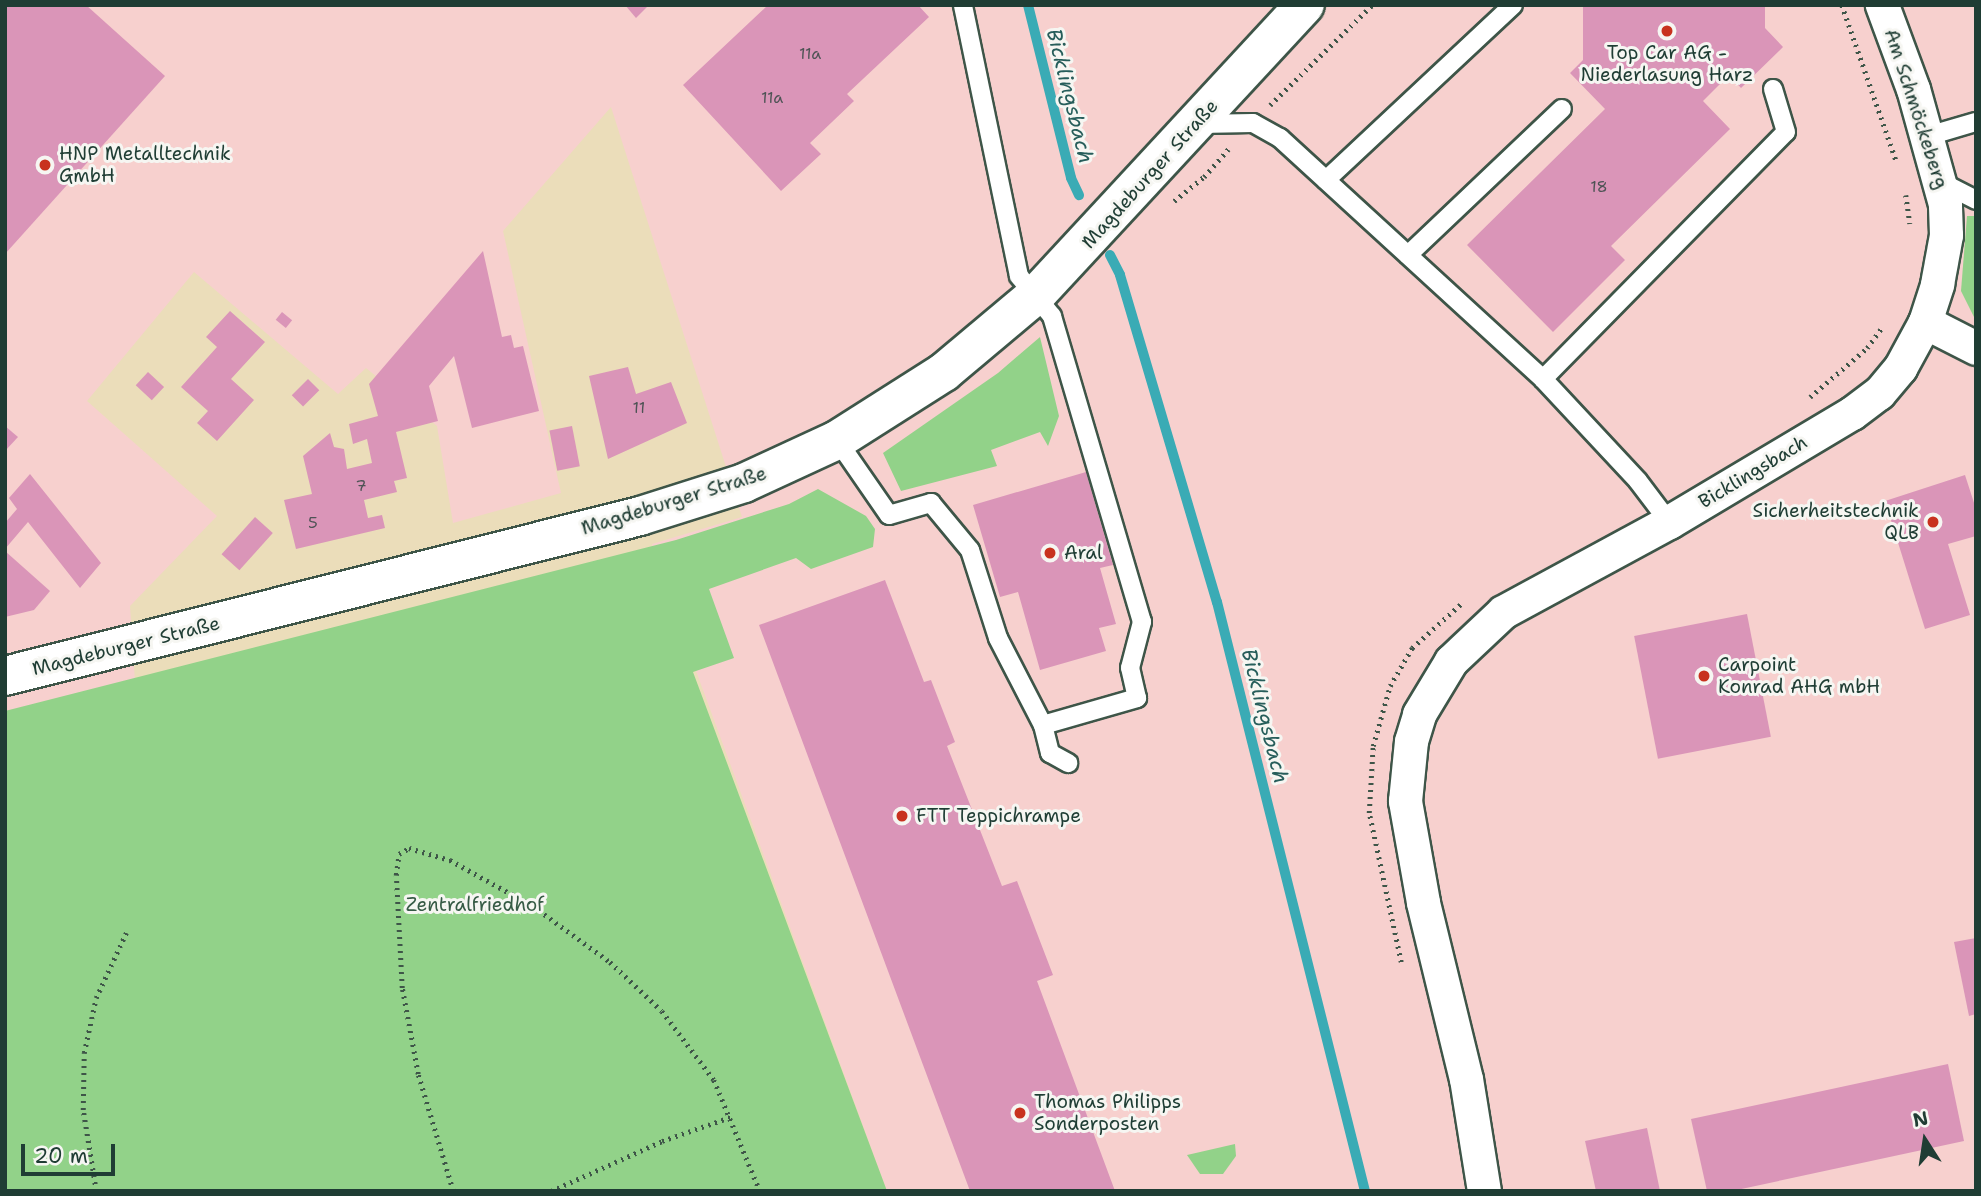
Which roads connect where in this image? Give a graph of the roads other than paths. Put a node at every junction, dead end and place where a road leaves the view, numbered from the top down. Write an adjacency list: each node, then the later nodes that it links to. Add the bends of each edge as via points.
1 (963, 5): 14 (lane, via 1018,276)
2 (1305, 5): 8 (main road, Magdeburger Straße)
3 (1513, 5): 10 (lane)
4 (1882, 5): 9 (street, Am Schmöckeberg)
5 (1773, 89): 17 (lane, via 1786,132)
6 (1562, 109): 13 (lane)
7 (1976, 121): 9 (lane)
8 (1194, 124): 10 (lane, via 1254,122 1280,138); 14 (main road, Magdeburger Straße)
9 (1928, 136): 11 (street, Am Schmöckeberg)
10 (1326, 180): 13 (lane)
11 (1941, 182): 12 (lane); 15 (street, Am Schmöckeberg, via 1946,214 1943,259)
12 (1976, 200)
13 (1408, 256): 17 (lane)
14 (1037, 294): 18 (main road, Magdeburger Straße, via 944,372); 21 (lane, via 1052,316 1142,622 1130,668 1137,698)
15 (1925, 322): 16 (street); 19 (street, Bicklingsbach, via 1900,368 1879,393)
16 (1976, 348)
17 (1543, 379): 19 (lane)
18 (837, 440): 20 (main road, Magdeburger Straße, via 744,483 640,516); 21 (lane, via 890,515 930,503 970,550 998,638)
19 (1670, 522): 23 (street, Bicklingsbach, via 1538,592 1472,638 1433,687 1411,741 1405,801 1412,850 1466,1079)
20 (5, 676)
21 (1043, 725): 22 (lane, via 1051,753)
22 (1068, 763)
23 (1485, 1191)

